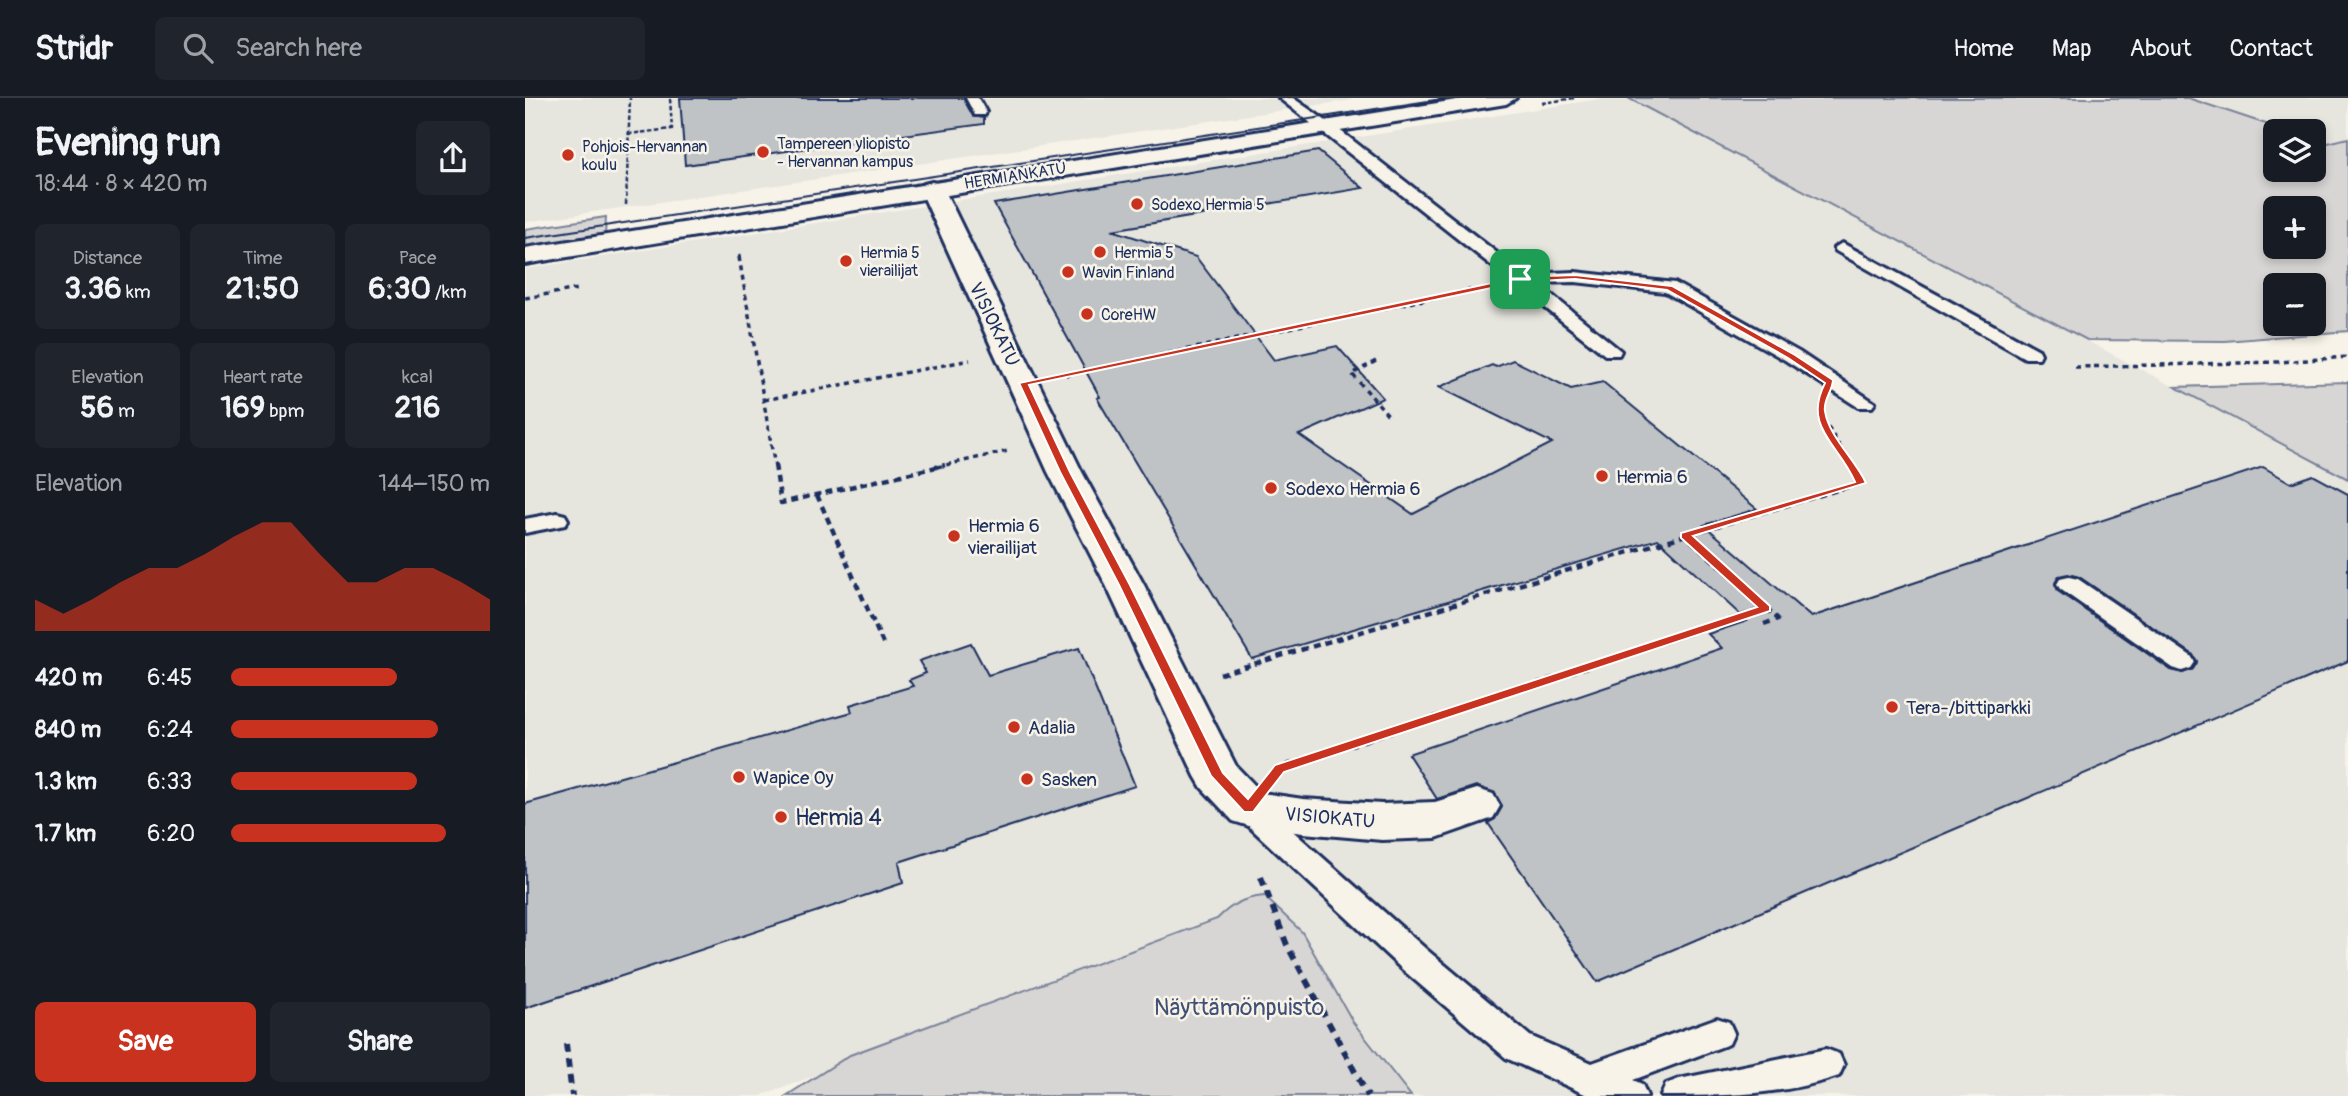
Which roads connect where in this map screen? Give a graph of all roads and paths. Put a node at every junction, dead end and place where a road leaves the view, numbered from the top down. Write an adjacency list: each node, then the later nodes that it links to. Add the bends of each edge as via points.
1 (630, 98): 8 (path)
2 (670, 98): 8 (path, via 672,129)
3 (972, 98): 6 (lane)
4 (1285, 98): 7 (lane)
5 (1506, 98): 7 (street, HERMIANKATU)
6 (980, 112)
7 (1325, 126): 9 (street, HERMIANKATU); 14 (lane)
8 (628, 134): 10 (path)
9 (932, 189): 10 (street, HERMIANKATU); 24 (street, VISIOKATU)
10 (625, 240): 13 (street, HERMIANKATU)
11 (737, 247): 25 (path)
12 (1842, 248): 18 (lane)
13 (525, 256)
14 (1520, 279): 17 (lane); 23 (lane, via 1575,277 1669,287); 24 (path)
15 (578, 289): 16 (path)
16 (525, 298)
17 (1612, 351)
18 (2032, 354)
19 (2348, 357): 22 (path)
20 (979, 358): 25 (path)
21 (1376, 361): 27 (path, via 1352,374)
22 (2074, 368)
23 (1830, 382): 26 (lane); 32 (path, via 1820,410 1861,483)
24 (1024, 383): 41 (street, VISIOKATU, via 1218,776)
25 (764, 400): 29 (path, via 781,503)
26 (1865, 403)
27 (1389, 416)
28 (1016, 449): 29 (path)
29 (817, 495): 36 (path)
30 (557, 520): 31 (lane)
31 (525, 526)
32 (1685, 535): 34 (path); 38 (path)
33 (2069, 584): 37 (lane)
34 (1766, 608): 35 (path, via 1778,620); 39 (path, via 1280,769)
35 (1764, 624)
36 (885, 648)
37 (2182, 662)
38 (1208, 677)
39 (1291, 772)
40 (1477, 806): 41 (street, VISIOKATU, via 1436,820 1382,822)
41 (1249, 809): 45 (lane, via 1518,1047); 47 (path, via 1252,847 1287,945)
42 (1717, 1032): 45 (lane)
43 (566, 1044): 46 (path)
44 (1826, 1065): 49 (lane)
45 (1590, 1080): 48 (lane)
46 (572, 1096)
47 (1368, 1096)
48 (1629, 1096)
49 (1679, 1096)

